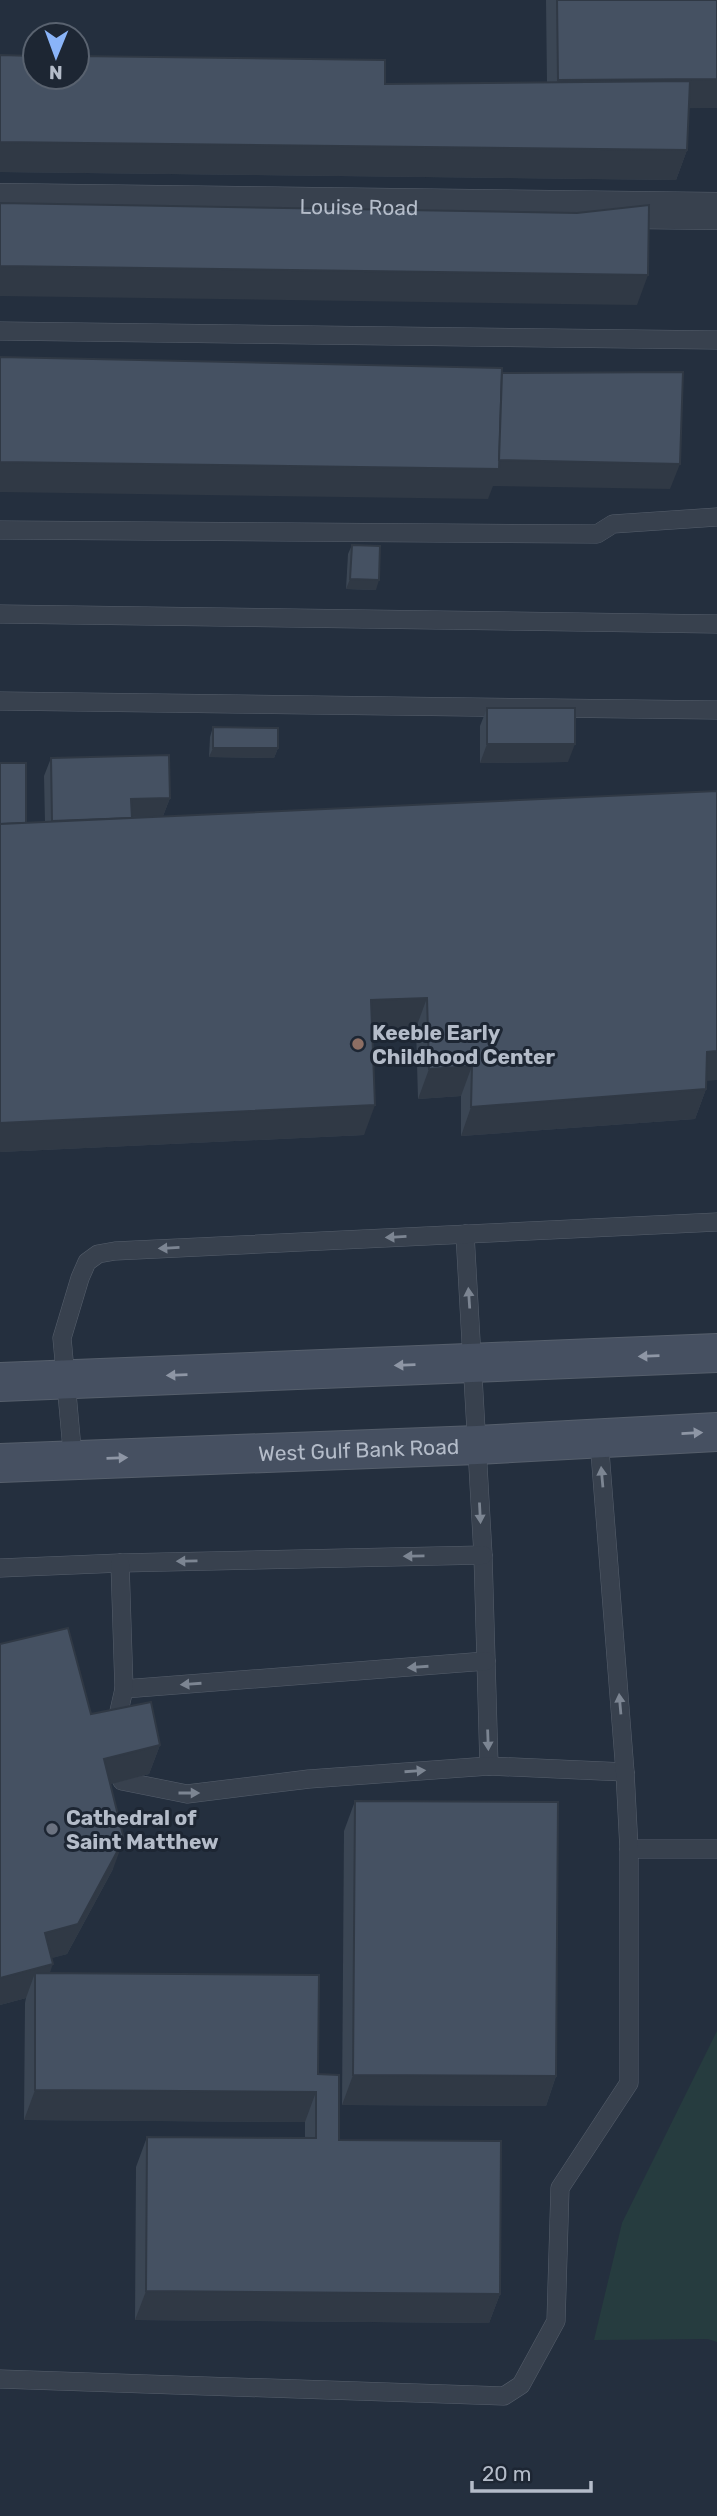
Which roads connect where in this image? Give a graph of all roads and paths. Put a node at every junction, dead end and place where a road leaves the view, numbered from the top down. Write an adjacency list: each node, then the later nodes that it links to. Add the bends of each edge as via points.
1 (0, 202): 2 (street, Louise Road)
2 (717, 211)
3 (0, 331): 4 (lane)
4 (717, 340)
5 (717, 517): 6 (lane, via 613,524 597,534)
6 (0, 530)
7 (0, 614): 8 (lane)
8 (717, 624)
9 (0, 701): 10 (lane)
10 (717, 710)
11 (717, 1222): 12 (lane)
12 (465, 1234): 14 (lane, one-way to 12); 15 (lane, one-way to 15, via 98,1254 87,1262 80,1278 62,1338)
13 (717, 1353): 14 (main road, one-way to 14)
14 (473, 1363): 15 (main road, one-way to 15); 19 (lane)
15 (65, 1379): 16 (main road); 20 (lane)
16 (0, 1382)
17 (717, 1432): 18 (main road, West Gulf Bank Road, one-way to 17)
18 (599, 1439): 19 (main road, West Gulf Bank Road); 29 (lane, one-way to 18)
19 (477, 1445): 20 (main road, West Gulf Bank Road, one-way to 19); 22 (lane, one-way to 22)
20 (73, 1460): 21 (main road, West Gulf Bank Road)
21 (0, 1463)
22 (483, 1555): 23 (lane, one-way to 23); 25 (lane)
23 (120, 1563): 24 (lane); 26 (lane)
24 (0, 1568)
25 (486, 1661): 26 (lane, one-way to 26); 28 (lane, one-way to 28)
26 (124, 1689): 27 (lane)
27 (113, 1737)
28 (489, 1766): 29 (lane); 30 (lane, one-way to 28, via 187,1794 309,1779)
29 (625, 1772): 31 (lane)
30 (122, 1781)
31 (629, 1849): 32 (lane); 33 (lane, via 629,2083 560,2188 556,2321 521,2385 504,2396)
32 (717, 1849)
33 (0, 2379)

